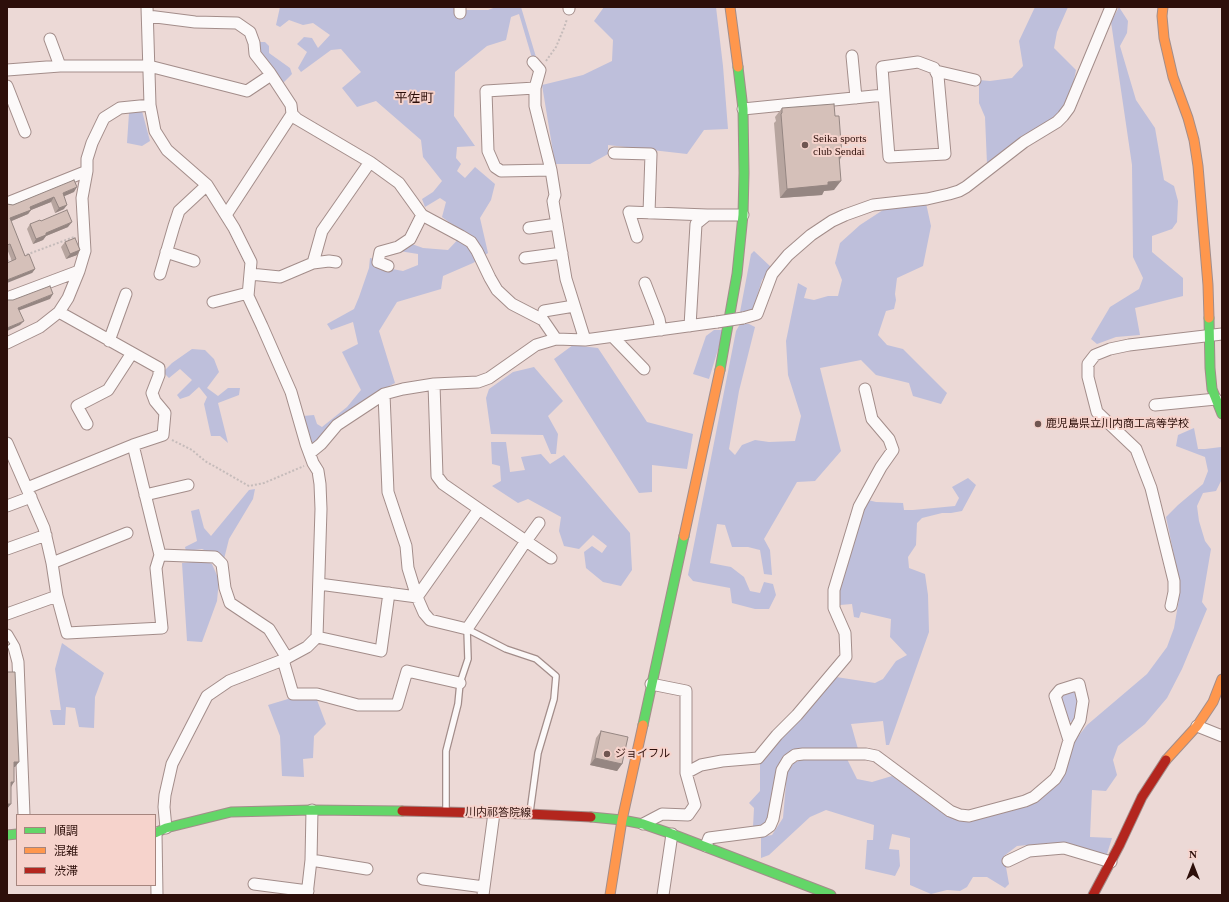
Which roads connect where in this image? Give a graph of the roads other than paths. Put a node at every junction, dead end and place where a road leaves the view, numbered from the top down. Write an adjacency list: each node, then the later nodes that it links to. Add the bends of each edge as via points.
1 (730, 7): 19 (street)
2 (1111, 7): 54 (street, bridge, via 1069,108 1057,122 1024,142 959,191 928,199 873,205 845,215 811,235 788,255 772,274 757,314)
3 (1163, 7): 57 (street, via 1164,38 1194,140 1198,166)
4 (147, 11): 8 (street); 12 (street, via 196,22 237,23 250,32 255,54)
5 (50, 39): 7 (street)
6 (852, 56): 17 (street)
7 (60, 66): 8 (street); 10 (street)
8 (149, 66): 12 (street, via 247,91); 18 (street)
9 (537, 66): 15 (street)
10 (7, 70)
11 (936, 71): 13 (street); 16 (street, via 918,62 882,67); 16 (street, via 945,154 889,157)
12 (271, 75): 20 (street, via 291,105)
13 (975, 80)
14 (7, 86): 21 (street)
15 (534, 88): 24 (street, via 535,106); 24 (street, via 486,91 488,151 495,167 501,171)
16 (884, 95): 17 (street)
17 (856, 98): 19 (street)
18 (150, 104): 25 (street, via 120,108 104,118 92,143 87,159); 26 (street, via 155,131 167,150)
19 (743, 109): 32 (street)
20 (292, 114): 23 (street); 29 (street)
21 (25, 132)
22 (614, 153): 28 (street, via 651,154)
23 (370, 162): 30 (street, via 399,183); 41 (street, via 322,231)
24 (551, 170): 33 (street)
25 (87, 171): 27 (street); 43 (street, via 82,198 85,252)
26 (207, 185): 29 (street); 36 (street, via 179,211)
27 (7, 202)
28 (649, 213): 31 (street); 35 (street, via 629,212)
29 (226, 215): 45 (street, via 251,262)
30 (422, 215): 42 (street, via 410,238 398,247 380,252 378,262); 59 (street, via 471,242 497,290 512,304 543,320)
31 (707, 215): 32 (street); 54 (street, via 696,224)
32 (743, 215): 100 (street, via 737,274 724,353)
33 (557, 224): 34 (street); 37 (street)
34 (529, 228)
35 (637, 237)
36 (166, 252): 39 (street); 44 (street)
37 (562, 253): 38 (street); 51 (street)
38 (525, 258)
39 (194, 261)
40 (336, 262): 41 (street)
41 (313, 263): 45 (street, via 280,277)
42 (388, 266)
43 (79, 271): 49 (street); 53 (street)
44 (160, 274)
45 (250, 274): 47 (street)
46 (645, 283): 55 (street)
47 (248, 292): 50 (street); 74 (street, via 291,392)
48 (126, 294): 61 (street)
49 (7, 298)
50 (213, 302)
51 (574, 306): 52 (street); 60 (street)
52 (544, 311)
53 (59, 312): 61 (street); 62 (street, via 40,326)
54 (690, 326): 55 (street)
55 (661, 330): 58 (street)
56 (1222, 334): 57 (street)
57 (1210, 336): 68 (street, via 1212,390); 92 (street, via 1110,349 1095,355 1088,364 1088,377 1097,412 1136,450 1151,488 1174,581)
58 (613, 337): 60 (street); 64 (street)
59 (556, 339): 60 (street); 65 (street, via 536,345 489,378 478,382)
60 (586, 340)
61 (109, 341): 63 (street)
62 (7, 343)
63 (132, 353): 71 (street, via 108,390 77,406); 73 (street, via 159,368 152,393 165,413 163,435)
64 (644, 369)
65 (434, 384): 67 (street); 79 (street, via 437,476 443,484)
66 (865, 389): 104 (street, via 872,420 889,440 893,450 859,507 834,590 834,608 845,633 846,657 758,758 701,765)
67 (384, 394): 74 (street, via 337,425); 91 (street, via 388,492 406,546 408,568)
68 (1216, 399): 69 (street); 70 (street)
69 (1155, 405)
70 (1222, 414)
71 (88, 424)
72 (7, 443): 76 (street)
73 (133, 445): 76 (street); 77 (street)
74 (312, 458): 88 (street, via 318,470 320,484)
75 (188, 485): 77 (street)
76 (29, 493): 78 (street); 82 (street)
77 (145, 495): 85 (street)
78 (7, 506)
79 (479, 509): 83 (street); 91 (street)
80 (539, 523): 83 (street)
81 (127, 533): 87 (street)
82 (46, 535): 84 (street); 87 (street)
83 (526, 541): 86 (street); 94 (street)
84 (7, 549)
85 (160, 554): 90 (street, via 156,568 162,628 67,633); 97 (street, via 215,557 222,564 230,603 268,629)
86 (551, 558)
87 (52, 563): 90 (street)
88 (320, 584): 89 (street); 96 (street)
89 (389, 593): 91 (street); 96 (street, via 381,651)
90 (57, 596): 93 (street)
91 (416, 597): 94 (street, via 430,620)
92 (1170, 606)
93 (7, 614)
94 (467, 629): 99 (lane, via 468,659); 109 (lane, via 536,659 556,676 554,699 538,753)
95 (7, 635): 108 (street, via 14,647 19,670)
96 (317, 637): 97 (street, via 307,647)
97 (285, 659): 99 (street, via 293,694 317,694 358,705 397,705 407,671); 112 (street, via 229,681 206,696 172,764 164,795)
98 (1222, 679): 101 (street, via 1213,702)
99 (460, 683): 106 (lane, via 458,704 446,751)
100 (651, 684): 104 (street, via 686,691); 110 (street)
101 (1197, 726): 102 (street); 118 (street, via 1168,757 1142,797)
102 (1222, 736)
103 (1069, 740): 115 (street, via 1060,771 1055,779 1034,797 969,816 950,811 876,756 795,755 788,760 782,770 770,826 763,831 709,838)
104 (686, 773): 111 (street, via 695,805 688,815 662,814)
105 (312, 810): 106 (street, 川内祁答院線); 112 (street, 川内祁答院線, via 231,812); 116 (street)
106 (446, 812): 107 (street, 川内祁答院線)
107 (494, 813): 109 (street, 川内祁答院線); 123 (street)
108 (24, 814)
109 (529, 814): 110 (street, 川内祁答院線)
110 (622, 820): 111 (street, 川内祁答院線); 127 (street)
111 (643, 824): 114 (street, 川内祁答院線)
112 (166, 828): 113 (street, 川内祁答院線)
113 (156, 833)
114 (672, 834): 115 (street, 川内祁答院線); 128 (street)
115 (706, 846): 124 (street, 川内祁答院線)
116 (311, 860): 120 (street); 125 (street)
117 (1008, 861): 118 (street, via 1029,851 1064,848)
118 (1111, 862): 130 (street)
119 (156, 864): 126 (street)
120 (367, 869)
121 (423, 879): 123 (street)
122 (254, 884): 125 (street)
123 (484, 891)
124 (808, 891): 129 (street, 川内祁答院線)
125 (308, 893)
126 (157, 895)
127 (610, 895)
128 (663, 895)
129 (831, 895)
130 (1093, 895)

